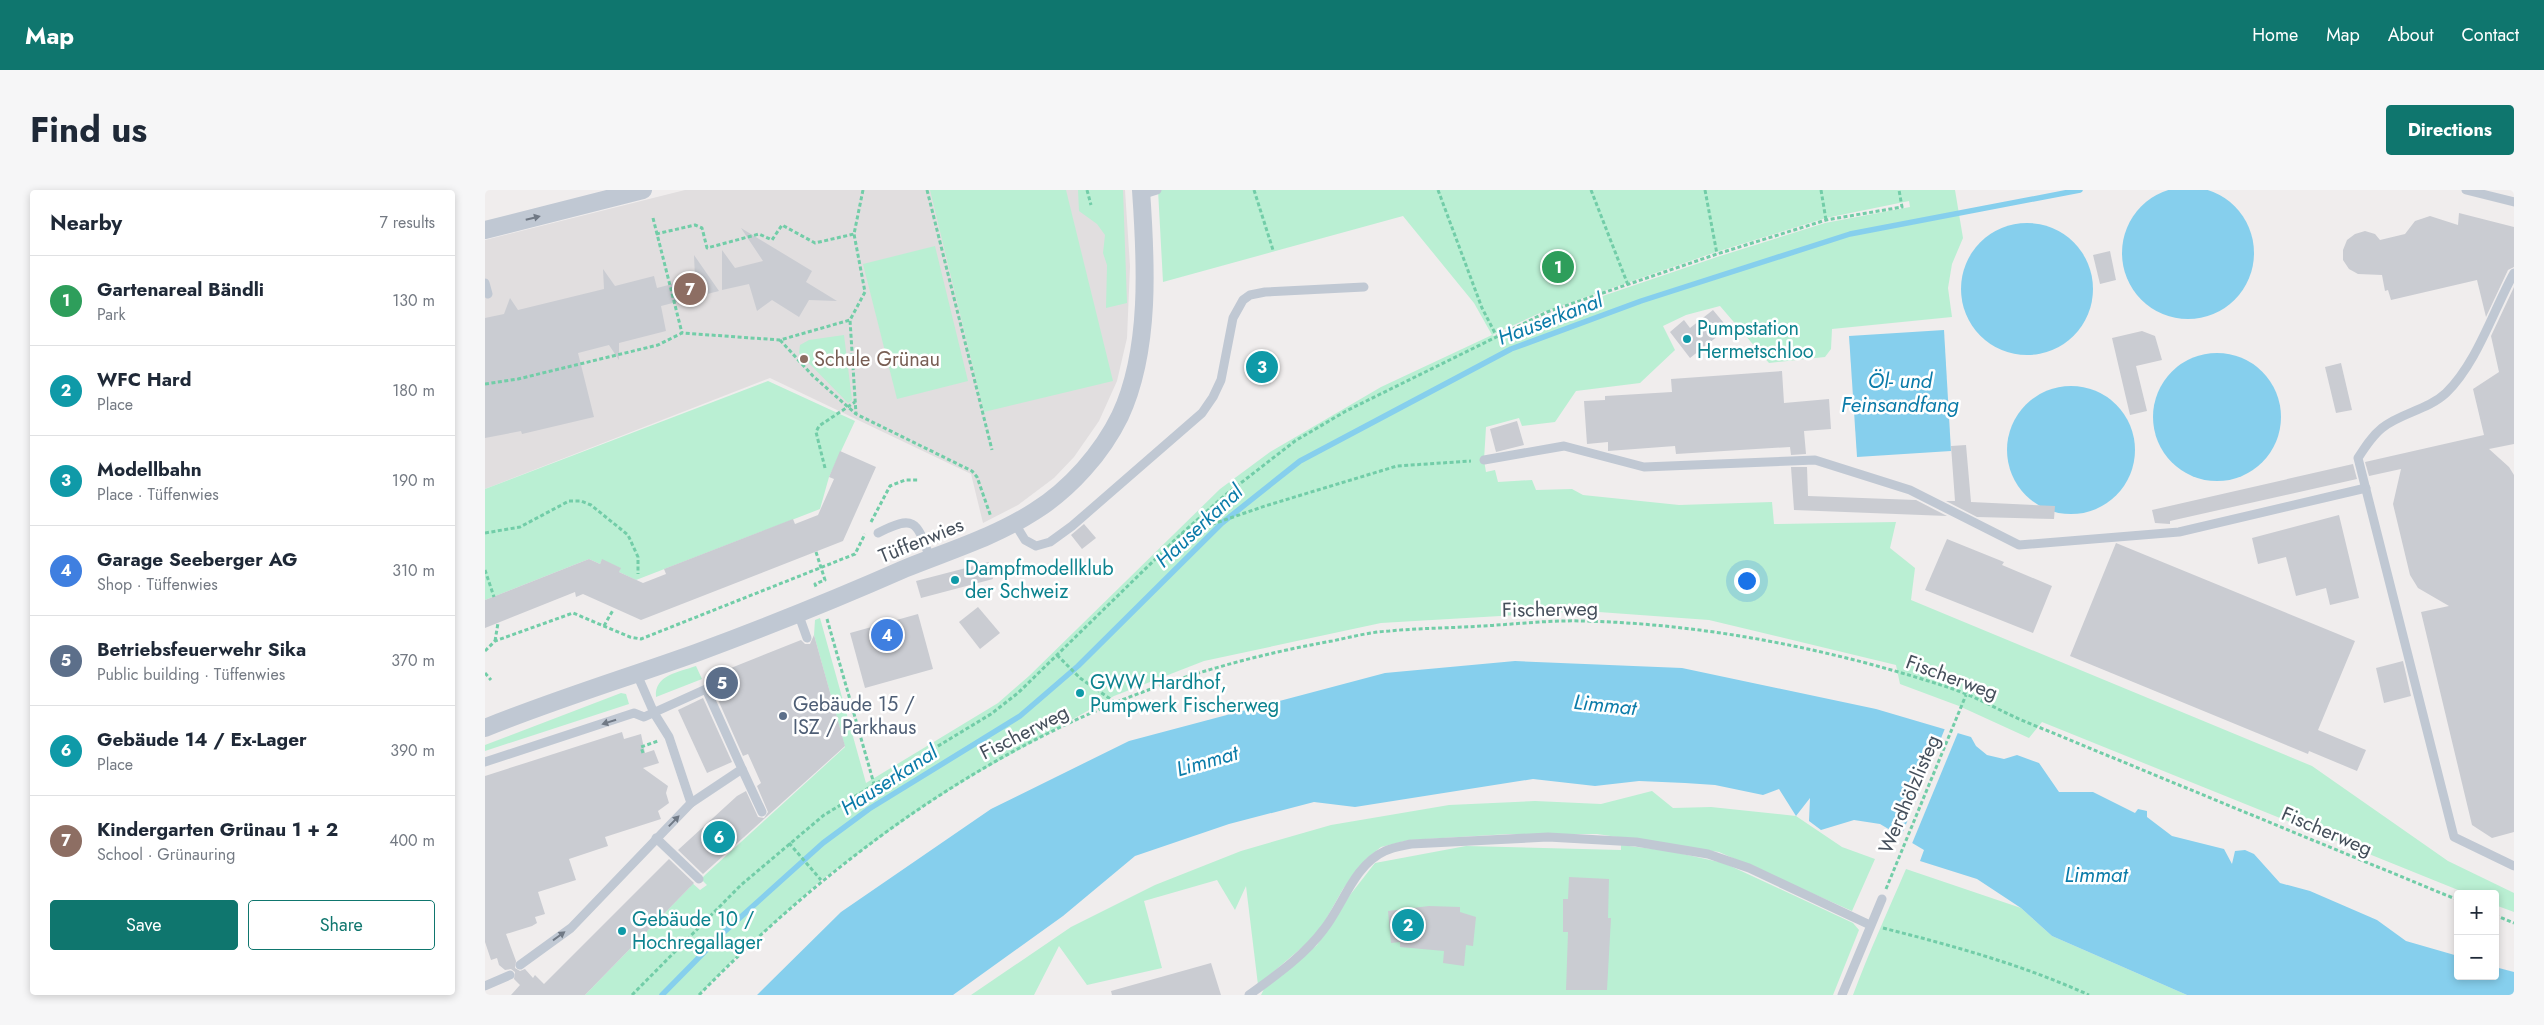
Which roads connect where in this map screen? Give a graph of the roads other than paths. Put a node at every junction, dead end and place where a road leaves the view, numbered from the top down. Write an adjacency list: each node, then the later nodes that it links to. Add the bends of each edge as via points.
1 (643, 190): 5 (street, one-way to 1)
2 (2466, 190): 4 (lane)
3 (1146, 192): 12 (street, Tüffenwies, via 1145,292 1133,378 1120,416 1099,450 1072,481 1036,510)
4 (2514, 202)
5 (485, 230)
6 (2514, 274): 11 (lane, via 2460,378 2445,394 2384,427 2367,444 2358,458)
7 (485, 283): 9 (lane)
8 (1364, 287): 12 (lane, via 1265,292 1247,297 1235,312 1217,390 1195,420 1050,542 1036,546 1025,540)
9 (488, 294)
10 (1484, 460): 11 (lane, via 1564,446 1644,467 1815,460 1910,490 2019,545 2179,532)
11 (2366, 488): 27 (lane, via 2453,837)
12 (1015, 522): 14 (street, Tüffenwies)
13 (878, 532): 14 (lane, via 898,522 907,522 919,531)
14 (931, 558): 15 (street, Tüffenwies)
15 (798, 613): 16 (lane); 17 (street, Tüffenwies, via 699,652)
16 (807, 638)
17 (636, 672): 20 (lane); 21 (street, Tüffenwies)
18 (716, 685): 19 (lane)
19 (706, 689): 20 (lane); 23 (lane)
20 (654, 713): 22 (lane, one-way to 22, via 644,717 634,713); 24 (lane, via 669,738)
21 (485, 728)
22 (485, 762)
23 (742, 768): 24 (lane); 25 (lane)
24 (691, 803): 26 (lane, one-way to 24)
25 (762, 812)
26 (656, 838): 28 (lane); 31 (lane, one-way to 26, via 571,928)
27 (2514, 866)
28 (699, 879)
29 (1882, 899): 30 (lane)
30 (1871, 925): 34 (lane, via 1749,868 1708,854 1636,842 1548,837 1411,844 1391,848 1376,856 1349,889 1324,929 1299,955); 35 (lane)
31 (520, 965)
32 (510, 975): 33 (lane)
33 (485, 986)
34 (1249, 995)
35 (1842, 995)

